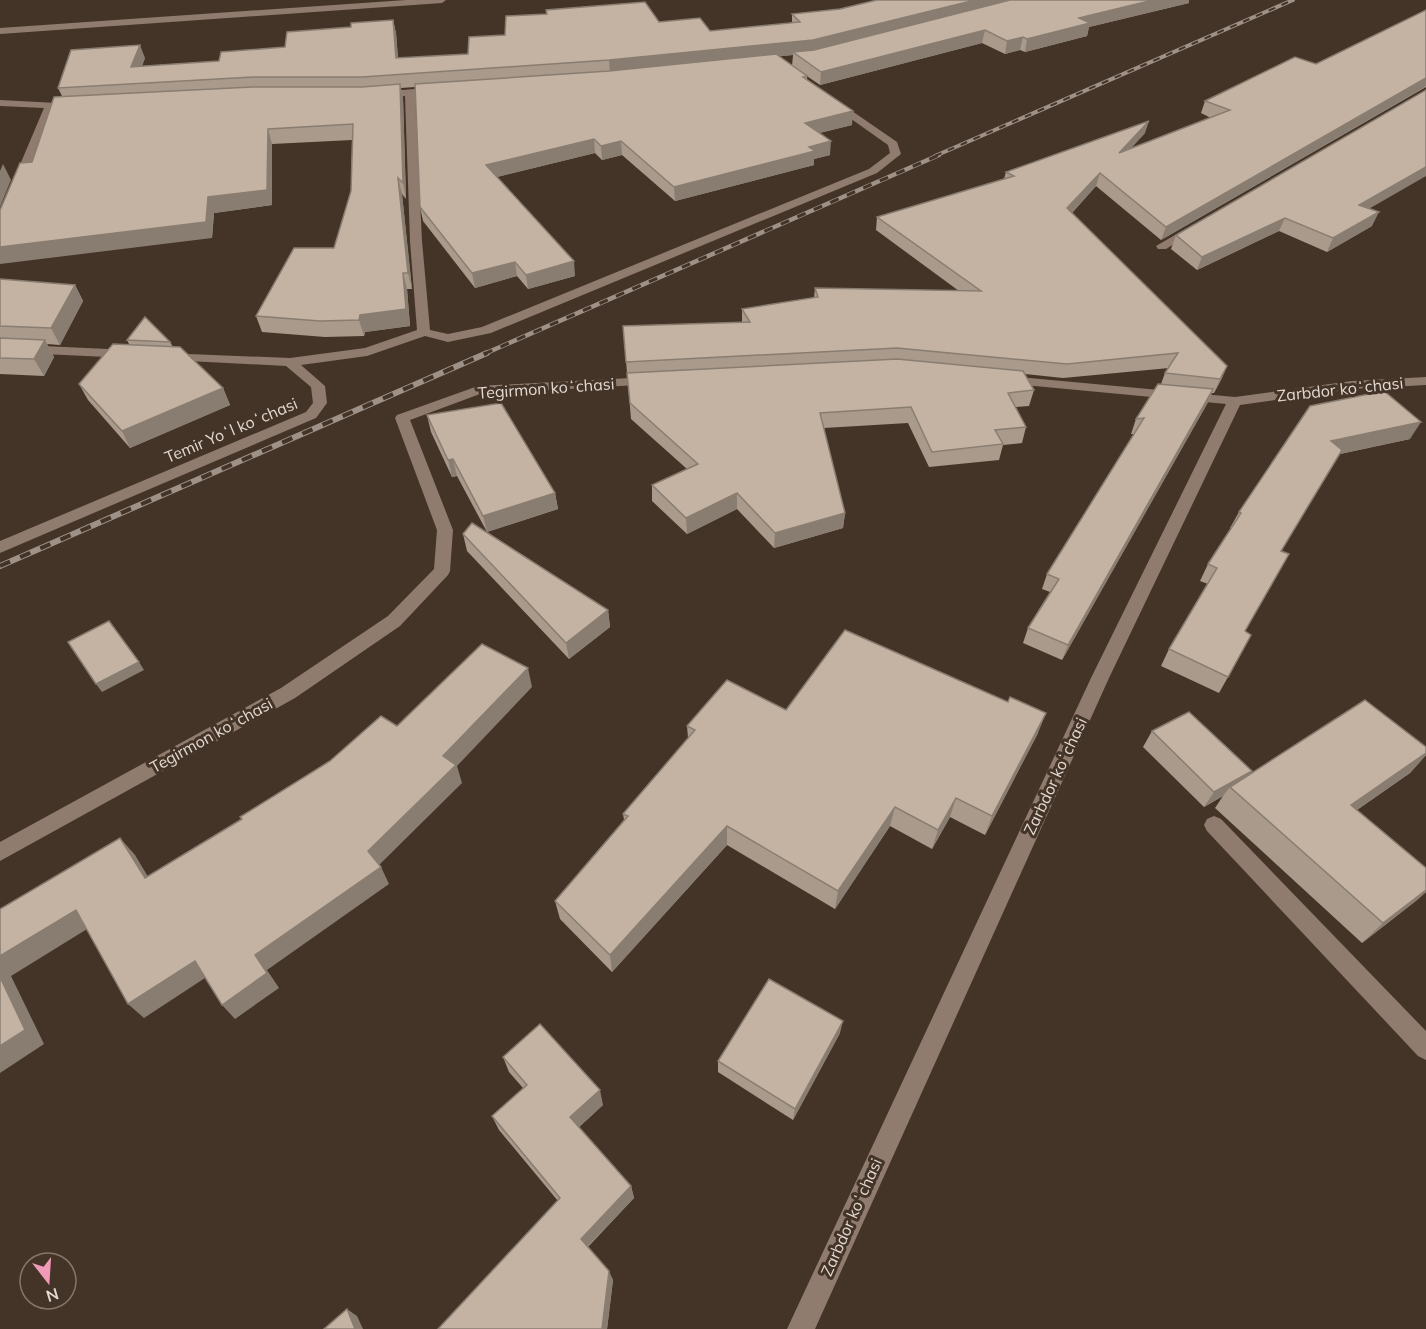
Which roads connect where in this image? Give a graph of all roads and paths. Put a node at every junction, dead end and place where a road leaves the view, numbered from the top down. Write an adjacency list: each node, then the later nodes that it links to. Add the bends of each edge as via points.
1 (442, 0): 2 (street)
2 (0, 31)
3 (446, 90): 4 (street)
4 (410, 92): 5 (street); 13 (street)
5 (365, 96)
6 (826, 96): 13 (street, via 892,144 896,154 873,171 486,330 448,338)
7 (0, 103): 8 (street)
8 (50, 106): 9 (street); 11 (street)
9 (84, 106)
10 (1203, 222): 12 (street)
11 (0, 226)
12 (1162, 246)
13 (424, 332): 15 (street, via 367,352)
14 (0, 348): 15 (street)
15 (290, 362): 20 (street, Temir Yoʻl koʻchasi, via 318,386 320,403 311,415)
16 (987, 378): 19 (street)
17 (669, 380): 22 (street, Tegirmon koʻchasi, via 478,390 402,418 445,530 442,571 394,621 288,693)
18 (1426, 381): 19 (street, Zarbdor koʻchasi, via 1352,385)
19 (1235, 401): 24 (street, Zarbdor koʻchasi, via 1100,678)
20 (0, 547)
21 (1214, 825): 23 (street)
22 (0, 852)
23 (1426, 1048)
24 (801, 1329)

